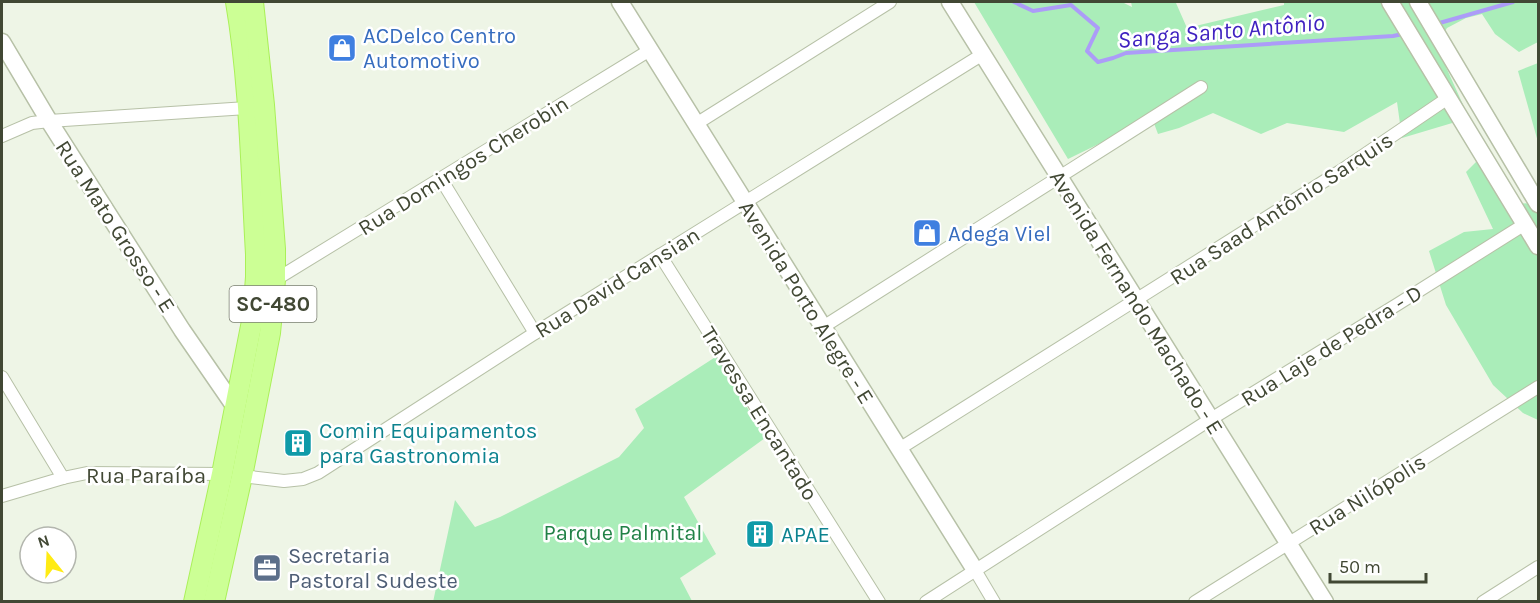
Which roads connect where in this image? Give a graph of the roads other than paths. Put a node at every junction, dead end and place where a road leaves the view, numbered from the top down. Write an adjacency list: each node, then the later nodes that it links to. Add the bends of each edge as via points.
1 (236, 2): 13 (main road, SC-480)
2 (253, 2): 13 (main road, SC-480)
3 (620, 2): 9 (street, Avenida Porto Alegre - E)
4 (890, 2): 15 (street)
5 (950, 2): 10 (street, Avenida Fernando Machado - E)
6 (1390, 2): 12 (street)
7 (1418, 2): 20 (street)
8 (2, 42): 14 (street, Rua Mato Grosso - E)
9 (650, 50): 15 (street, Avenida Porto Alegre - E); 18 (street, Rua Domingos Cherobin)
10 (983, 54): 17 (street, Avenida Fernando Machado - E); 19 (street, Rua David Cansian)
11 (1201, 87): 17 (street)
12 (1448, 98): 21 (street); 25 (street, Rua Saad Antônio Sarquis, via 1342,171)
13 (256, 106): 14 (street); 24 (main road, SC-480, via 275,249); 30 (main road, SC-480, via 256,277 253,316)
14 (49, 121): 16 (street, via 32,123); 30 (street, Rua Mato Grosso - E)
15 (696, 124): 19 (street, Avenida Porto Alegre - E)
16 (2, 136)
17 (1060, 176): 25 (street, Avenida Fernando Machado - E); 26 (street)
18 (441, 178): 24 (street, Rua Domingos Cherobin); 27 (street)
19 (745, 202): 23 (street, Rua David Cansian); 26 (street, Avenida Porto Alegre - E)
20 (1539, 204)
21 (1525, 224): 22 (street); 32 (street, Rua Laje de Pedra - D)
22 (1539, 246)
23 (660, 255): 27 (street, Rua David Cansian); 43 (street, Travessa Encantado)
24 (275, 280): 31 (main road, SC-480, via 270,333)
25 (1137, 301): 32 (street, Avenida Fernando Machado - E); 33 (street, Rua Saad Antônio Sarquis)
26 (823, 327): 33 (street, Avenida Porto Alegre - E)
27 (535, 333): 35 (street, Rua David Cansian, via 318,473 284,481)
28 (2, 377): 36 (street)
29 (1539, 387): 38 (street, Rua Nilópolis)
30 (235, 407): 31 (main road); 34 (main road, SC-480)
31 (254, 413): 35 (main road, SC-480)
32 (1211, 419): 38 (street, Avenida Fernando Machado - E); 40 (street, Rua Laje de Pedra - D)
33 (899, 450): 40 (street, Avenida Porto Alegre - E)
34 (222, 474): 36 (street, Rua Paraíba, via 87,473); 41 (main road, SC-480)
35 (242, 476): 42 (main road, SC-480)
36 (63, 477): 37 (street, Rua Paraíba)
37 (2, 496)
38 (1288, 543): 46 (street, Rua Nilópolis); 47 (street, Avenida Fernando Machado - E)
39 (1539, 567): 48 (street)
40 (975, 570): 44 (street, Rua Laje de Pedra - D); 45 (street, Avenida Porto Alegre - E)
41 (194, 602)
42 (214, 602)
43 (879, 602)
44 (926, 602)
45 (994, 602)
46 (1195, 602)
47 (1324, 602)
48 (1483, 602)

